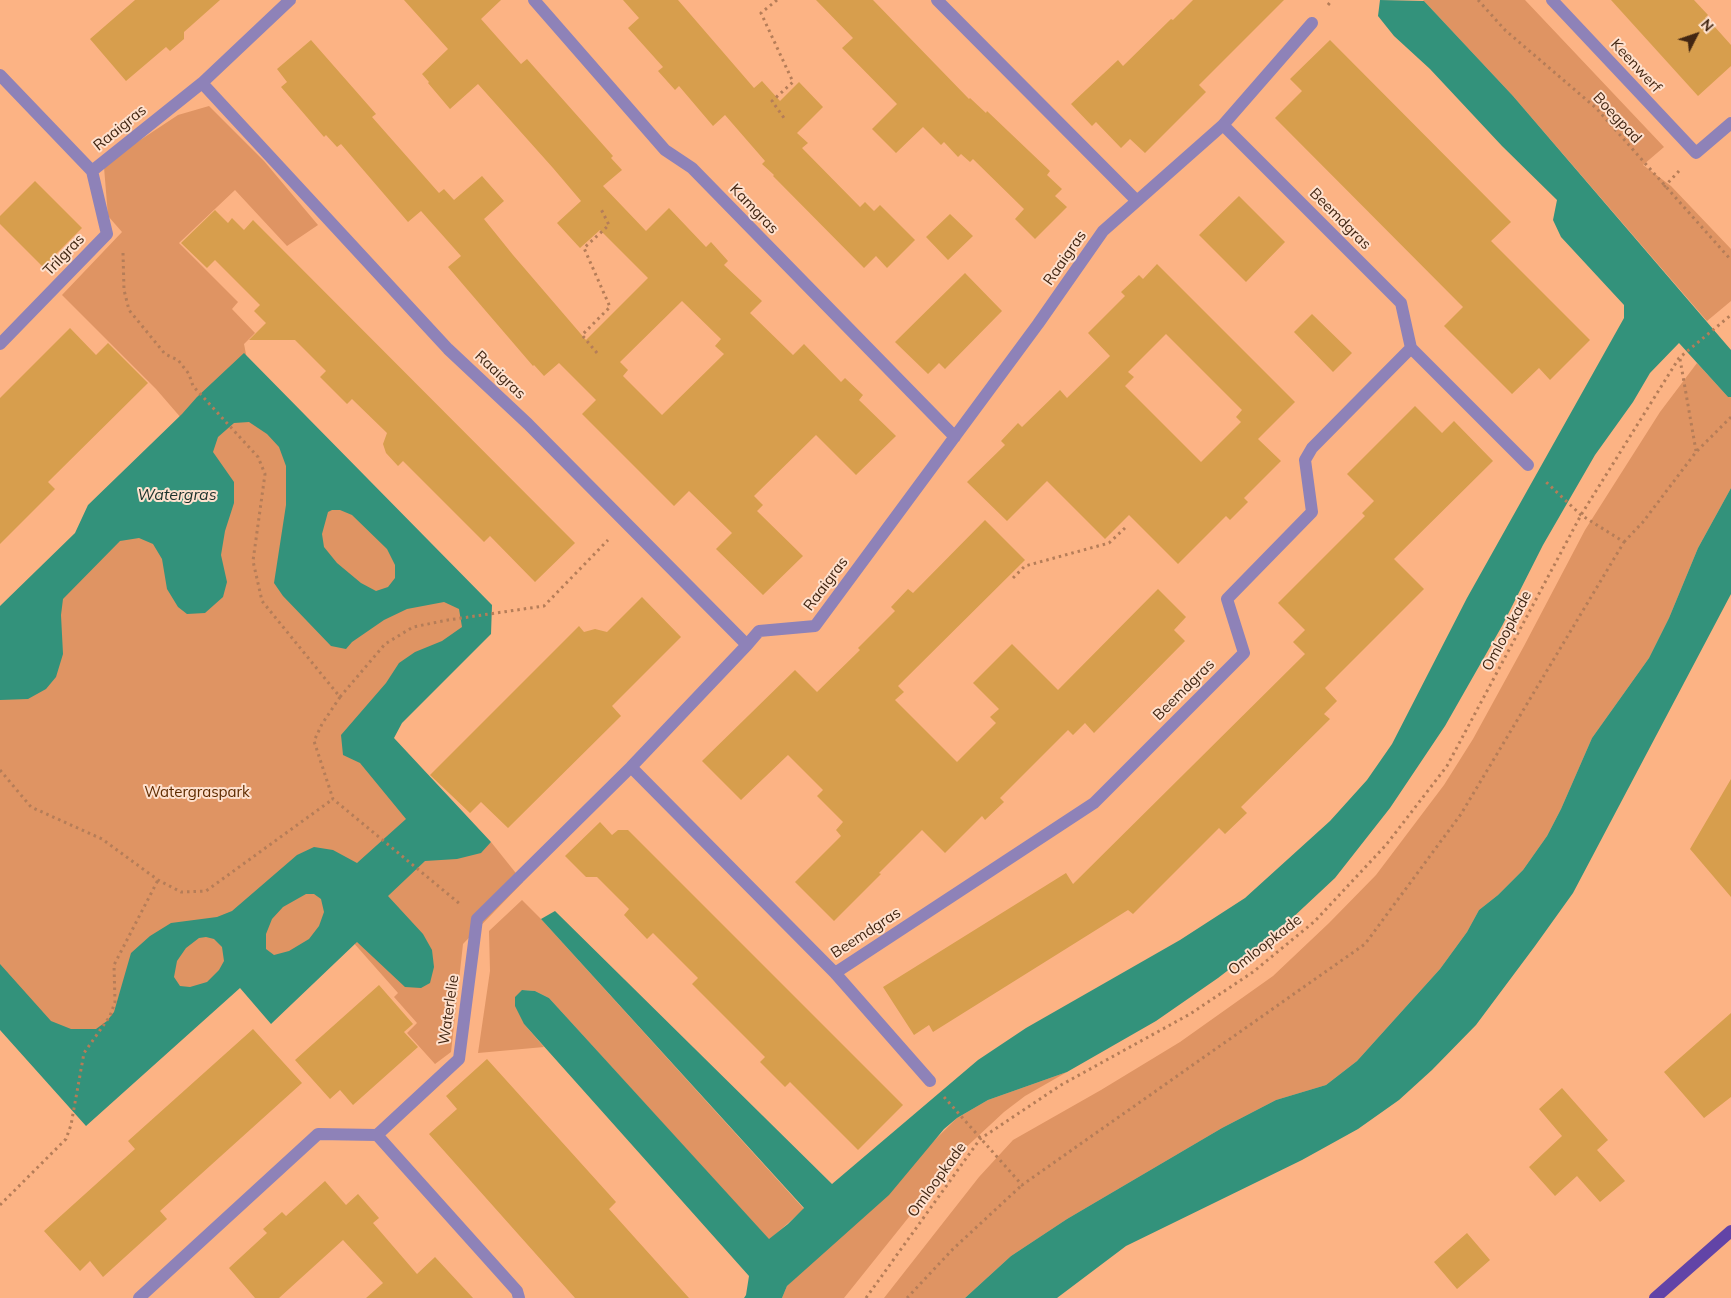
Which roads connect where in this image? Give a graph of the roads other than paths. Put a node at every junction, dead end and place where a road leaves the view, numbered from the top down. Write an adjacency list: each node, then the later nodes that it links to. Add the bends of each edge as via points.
1 (290, 0): 7 (street, Raaigras)
2 (534, 0): 14 (street, Kamgras, via 665,150 692,168)
3 (937, 0): 11 (street)
4 (1552, 0): 8 (street, Keenwerf, via 1696,153)
5 (1312, 23): 9 (street)
6 (0, 75): 10 (street, Raaigras)
7 (202, 83): 10 (street, Raaigras); 16 (street, Raaigras, via 448,348)
8 (1731, 123)
9 (1223, 125): 11 (street); 13 (street, Beemdgras, via 1401,304)
10 (92, 171): 12 (street, Trilgras, via 107,234)
11 (1137, 201): 14 (street, Raaigras, via 1103,231)
12 (0, 344)
13 (1411, 348): 15 (street); 18 (street, Beemdgras, via 1312,448 1305,460 1312,512 1227,598 1244,653 1094,803)
14 (956, 437): 16 (street, Raaigras, via 815,626 759,631)
15 (1528, 466)
16 (747, 645): 17 (street)
17 (631, 767): 18 (street, Beemdgras); 20 (street, Waterlelie, via 477,919 459,1059)
18 (835, 973): 19 (street, Beemdgras)
19 (930, 1081)
20 (377, 1135): 22 (street, via 318,1134); 23 (street, via 517,1291)
21 (1731, 1231): 24 (main road)
22 (139, 1298)
23 (519, 1298)
24 (1655, 1298)

